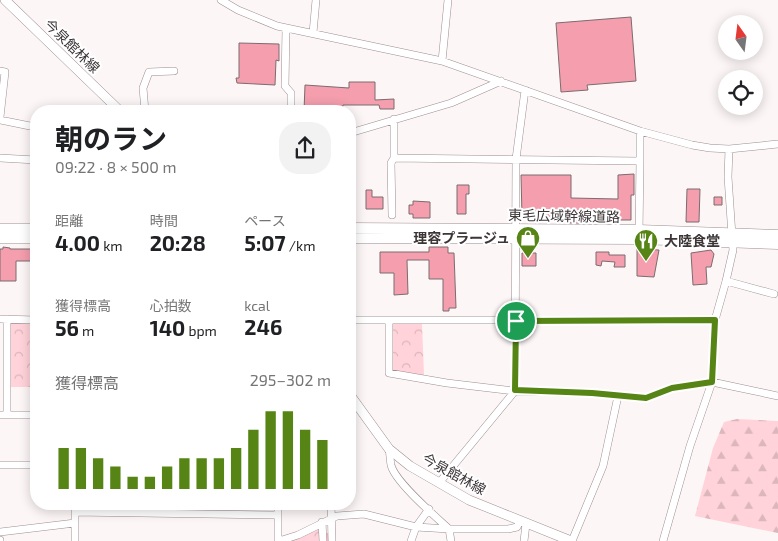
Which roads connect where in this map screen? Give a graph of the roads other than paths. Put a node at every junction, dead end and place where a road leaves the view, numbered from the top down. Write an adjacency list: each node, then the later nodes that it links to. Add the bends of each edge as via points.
1 (4, 0): 12 (main road, 今泉館林線)
2 (221, 0): 5 (street, via 258,19)
3 (316, 0): 6 (street)
4 (448, 0): 7 (street)
5 (286, 28): 6 (street); 14 (street, via 285,86 291,93)
6 (313, 33): 7 (street)
7 (442, 62): 10 (street)
8 (0, 71): 15 (street, via 5,72)
9 (174, 71): 13 (street, via 150,72 143,88)
10 (501, 81): 11 (street); 16 (street, via 451,103)
11 (525, 90): 19 (street); 24 (street)
12 (114, 105)
13 (144, 105)
14 (291, 105)
15 (0, 118): 17 (street)
16 (394, 119): 18 (street); 23 (street)
17 (30, 126)
18 (356, 131)
19 (640, 131): 21 (street, via 710,148); 26 (street)
20 (778, 144): 21 (street)
21 (729, 149): 37 (street)
22 (0, 158): 25 (street)
23 (394, 158): 24 (street); 27 (street, via 391,163)
24 (516, 159): 26 (street); 31 (street)
25 (30, 160)
26 (640, 161): 32 (street)
27 (392, 215)
28 (356, 228): 31 (highway, 東毛広域幹線道路)
29 (0, 229): 30 (highway)
30 (30, 229)
31 (516, 233): 32 (highway, 東毛広域幹線道路); 36 (highway, 東毛広域幹線道路); 46 (street)
32 (639, 235): 37 (highway, 東毛広域幹線道路)
33 (778, 236): 37 (highway, 東毛広域幹線道路)
34 (0, 238): 35 (highway)
35 (30, 238)
36 (356, 238)
37 (732, 238): 38 (highway, 東毛広域幹線道路); 39 (street)
38 (778, 244)
39 (726, 281): 40 (street); 45 (street)
40 (774, 294)
41 (4, 319): 42 (street); 52 (street)
42 (30, 320)
43 (356, 320): 44 (street)
44 (389, 320): 46 (street); 48 (street, via 389,373)
45 (715, 320): 46 (street); 47 (street)
46 (516, 321): 48 (street)
47 (712, 382): 49 (street, via 672,388 646,398); 50 (street); 79 (street)
48 (515, 390): 49 (street); 57 (street)
49 (618, 396): 78 (street, via 604,466)
50 (778, 396)
51 (356, 403): 54 (main road, 今泉館林線)
52 (4, 415): 53 (street)
53 (30, 415)
54 (390, 449): 57 (main road, 今泉館林線, via 410,466); 62 (street, via 394,472)
55 (0, 465): 56 (street)
56 (30, 465)
57 (439, 483): 66 (main road, 今泉館林線, via 469,500)
58 (75, 510): 67 (street)
59 (133, 510): 63 (street)
60 (278, 510): 63 (street)
61 (331, 510): 64 (street)
62 (428, 510): 68 (street); 69 (street)
63 (278, 515): 72 (street)
64 (332, 518): 65 (street); 68 (street, via 364,514); 74 (street)
65 (322, 522): 72 (street); 73 (street)
66 (523, 522): 69 (street, via 508,529); 77 (street); 78 (main road, 今泉館林線)
67 (75, 524): 70 (street); 71 (street)
68 (416, 528): 69 (street); 75 (street)
69 (449, 529): 76 (street)
70 (0, 532)
71 (75, 541)
72 (278, 541)
73 (323, 541)
74 (332, 541)
75 (411, 541)
76 (451, 541)
77 (524, 541)
78 (572, 541)
79 (663, 541)

